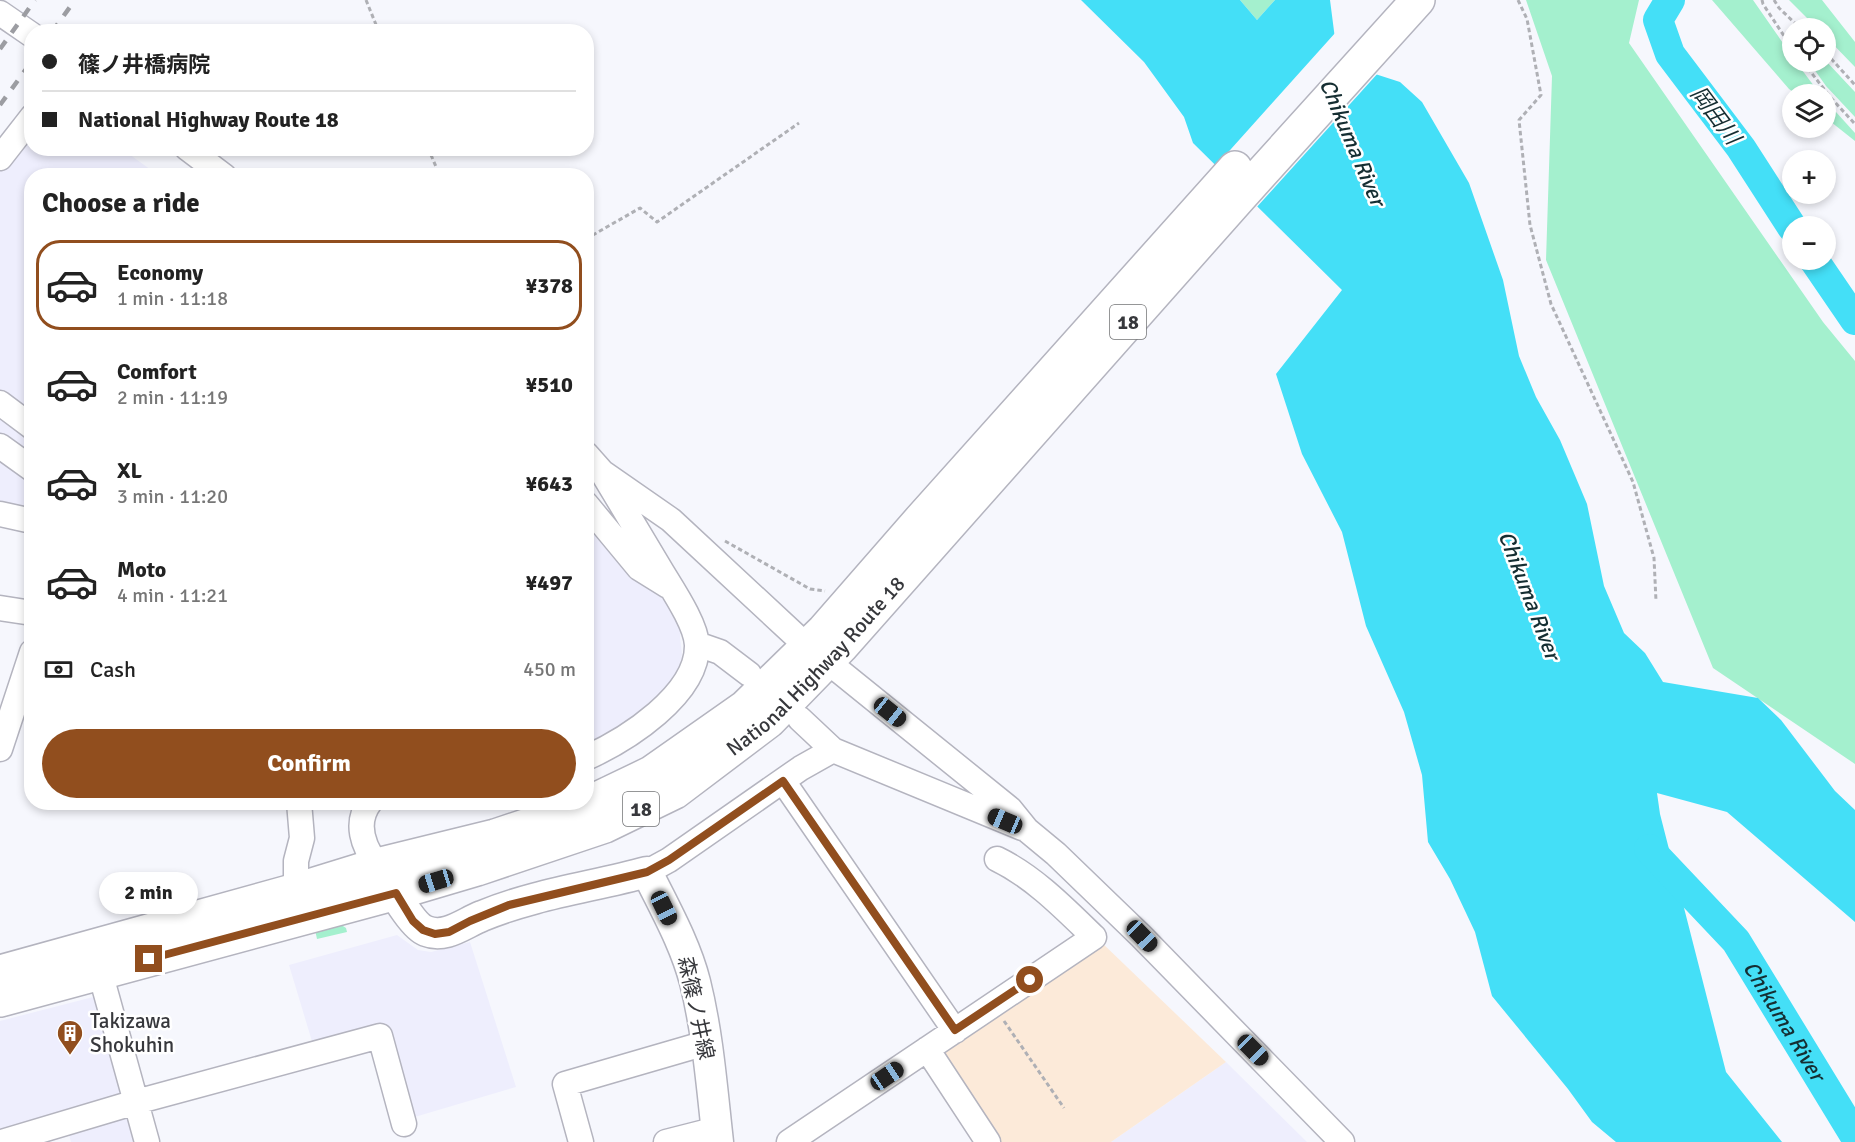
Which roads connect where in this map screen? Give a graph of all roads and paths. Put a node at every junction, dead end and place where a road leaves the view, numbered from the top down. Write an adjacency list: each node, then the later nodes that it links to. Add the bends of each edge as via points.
1 (366, 0): 9 (path)
2 (1387, 0): 37 (highway, National Highway Route 18 / 18, via 1124,291)
3 (1418, 0): 37 (highway, National Highway Route 18 / 18, via 1184,260)
4 (1518, 0): 33 (path, via 1527,19 1541,95 1519,120 1530,225 1551,304 1633,482 1654,558)
5 (1762, 0): 11 (path)
6 (1774, 0): 8 (path)
7 (0, 14): 10 (street)
8 (1790, 18)
9 (376, 24)
10 (24, 30)
11 (1782, 33)
12 (1836, 64): 14 (path)
13 (1811, 72): 16 (path)
14 (1855, 85)
15 (800, 123): 21 (path, via 657,222 640,208)
16 (1855, 124)
17 (24, 127): 19 (street)
18 (198, 156): 20 (street)
19 (0, 158)
20 (213, 168)
21 (594, 234)
22 (0, 403): 23 (street)
23 (24, 421)
24 (0, 446): 25 (street)
25 (24, 463)
26 (594, 463): 31 (street); 37 (street, via 671,520)
27 (0, 514): 29 (street)
28 (594, 514): 31 (street, via 639,568)
29 (24, 519)
30 (720, 538): 32 (path, via 810,589)
31 (672, 588): 36 (street)
32 (828, 591)
33 (1656, 601)
34 (0, 608): 35 (street)
35 (24, 612)
36 (697, 644): 39 (street, via 720,652); 44 (street, via 693,666 670,701 622,739)
37 (825, 646): 46 (highway, National Highway Route 18 / 18, via 651,773); 50 (street, via 1010,809); 55 (highway, National Highway Route 18 / 18, via 769,721 675,792 605,826)
38 (24, 670): 40 (street)
39 (749, 674)
40 (6, 711): 42 (street)
41 (800, 719): 43 (street)
42 (0, 749)
43 (833, 750): 45 (street); 50 (street)
44 (594, 754)
45 (783, 781): 53 (street); 61 (street)
46 (594, 800)
47 (300, 810): 54 (street, via 302,838 296,861)
48 (366, 810): 52 (street, via 362,833 366,850)
49 (573, 810): 52 (highway, National Highway Route 18 / 18, via 495,836)
50 (1027, 830): 74 (street, via 1142,936)
51 (997, 859): 61 (street, via 1034,881 1094,937)
52 (377, 865): 54 (highway, National Highway Route 18 / 18); 55 (main road)
53 (647, 872): 55 (main road, via 509,905 449,932 435,934 413,921); 62 (main road, 森篠ノ井線, via 682,944 695,982)
54 (296, 890): 57 (highway, National Highway Route 18 / 18)
55 (396, 893): 57 (highway, National Highway Route 18 / 18, via 255,932)
56 (0, 959): 57 (highway, via 93,935)
57 (106, 961): 58 (highway, National Highway Route 18 / 18); 59 (highway, National Highway Route 18 / 18); 64 (street)
58 (0, 972)
59 (0, 1000)
60 (1005, 1020): 65 (path)
61 (955, 1030): 63 (street)
62 (706, 1042): 67 (main road, 森篠ノ井線); 70 (street, via 565,1084)
63 (927, 1049): 72 (street); 73 (street)
64 (136, 1102): 66 (street, via 380,1036); 68 (street); 69 (street)
65 (1064, 1108)
66 (404, 1124)
67 (718, 1136): 71 (street)
68 (2, 1142)
69 (147, 1142)
70 (581, 1142)
71 (666, 1142)
72 (789, 1142)
73 (988, 1142)
74 (1342, 1142)

